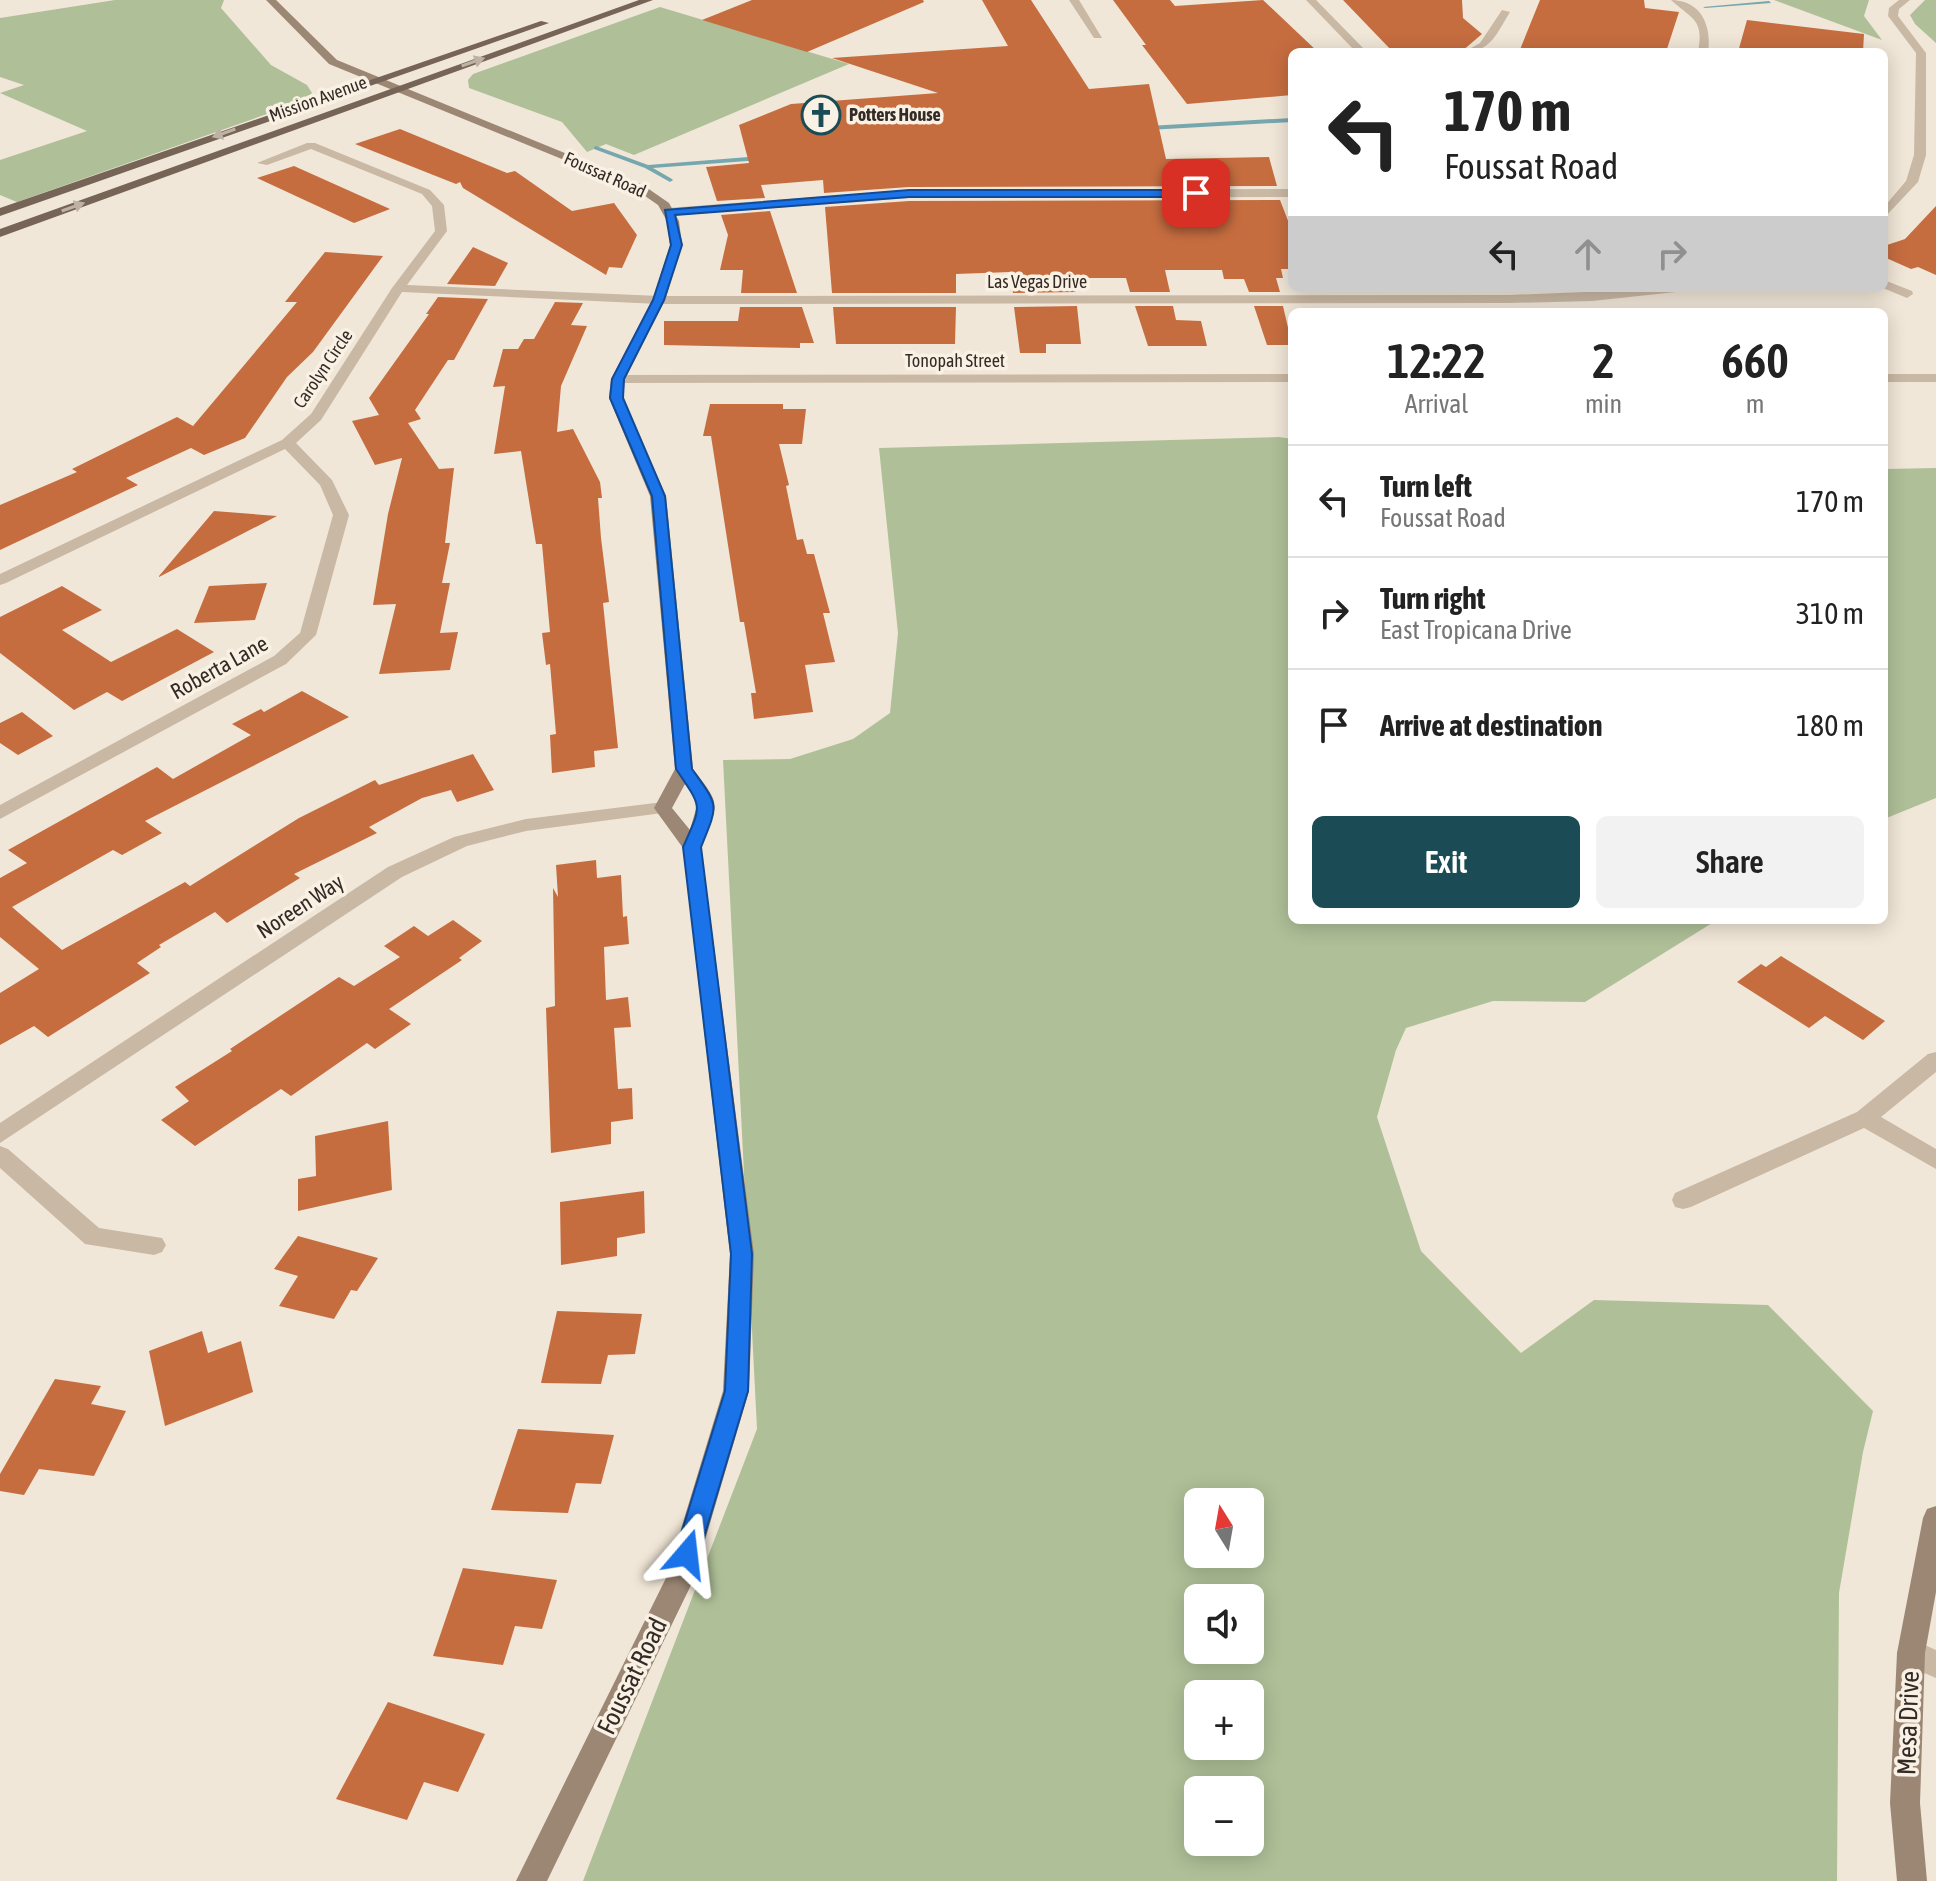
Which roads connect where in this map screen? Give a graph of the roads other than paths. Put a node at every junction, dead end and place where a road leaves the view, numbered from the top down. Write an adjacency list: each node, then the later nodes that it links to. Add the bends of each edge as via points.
1 (271, 0): 13 (main road, Foussat Road, via 333,62)
2 (648, 0): 14 (main road, Mission Avenue, one-way to 2)
3 (1074, 0): 9 (street)
4 (1311, 0): 10 (street)
5 (1676, 0): 12 (street, via 1704,21 1708,29)
6 (1905, 0): 17 (street, via 1893,16 1921,53 1920,155 1912,182)
7 (1505, 12): 11 (street)
8 (557, 18): 13 (main road, Mission Avenue)
9 (1098, 36)
10 (1358, 48)
11 (1478, 48)
12 (1704, 48)
13 (376, 80): 14 (main road, Foussat Road); 18 (main road, Mission Avenue, one-way to 18)
14 (399, 88): 19 (main road, Foussat Road, via 639,187); 20 (main road, Mission Avenue, one-way to 14)
15 (263, 163): 22 (street, Carolyn Circle, via 311,145 426,192 438,205 441,231)
16 (1288, 193): 19 (street, via 909,194)
17 (1888, 209)
18 (0, 212)
19 (668, 212): 26 (main road, Foussat Road, via 676,245)
20 (0, 233)
21 (1888, 286): 25 (street)
22 (398, 288): 26 (street, Las Vegas Drive); 31 (street, Carolyn Circle, via 316,417)
23 (1639, 292): 24 (street, Las Vegas Drive, via 1592,297)
24 (1507, 294): 26 (street, Las Vegas Drive)
25 (1907, 294)
26 (659, 300): 30 (main road, Foussat Road)
27 (1288, 378): 30 (street, Tonopah Street)
28 (1888, 378): 29 (street)
29 (1936, 378)
30 (618, 379): 33 (main road, Foussat Road, via 616,398 658,496)
31 (287, 443): 32 (street, Carolyn Circle); 35 (street, Roberta Lane, via 320,472 341,515 308,635 280,660)
32 (0, 580)
33 (684, 769): 34 (main road); 36 (main road, Foussat Road, via 707,802)
34 (663, 808): 36 (main road, Foussat Road); 39 (street, Noreen Way, via 526,825 461,841 395,872)
35 (0, 813)
36 (692, 847): 46 (main road, Foussat Road, via 742,1254 736,1391 679,1581)
37 (1936, 1060): 38 (street)
38 (1865, 1118): 41 (street); 42 (street)
39 (0, 1134)
40 (0, 1155): 43 (street, via 93,1237)
41 (1936, 1160)
42 (1683, 1200)
43 (154, 1245)
44 (1936, 1518): 45 (main road, Mesa Drive)
45 (1923, 1658): 47 (main road, Mesa Drive, via 1905,1803)
46 (531, 1881)
47 (1912, 1881)

